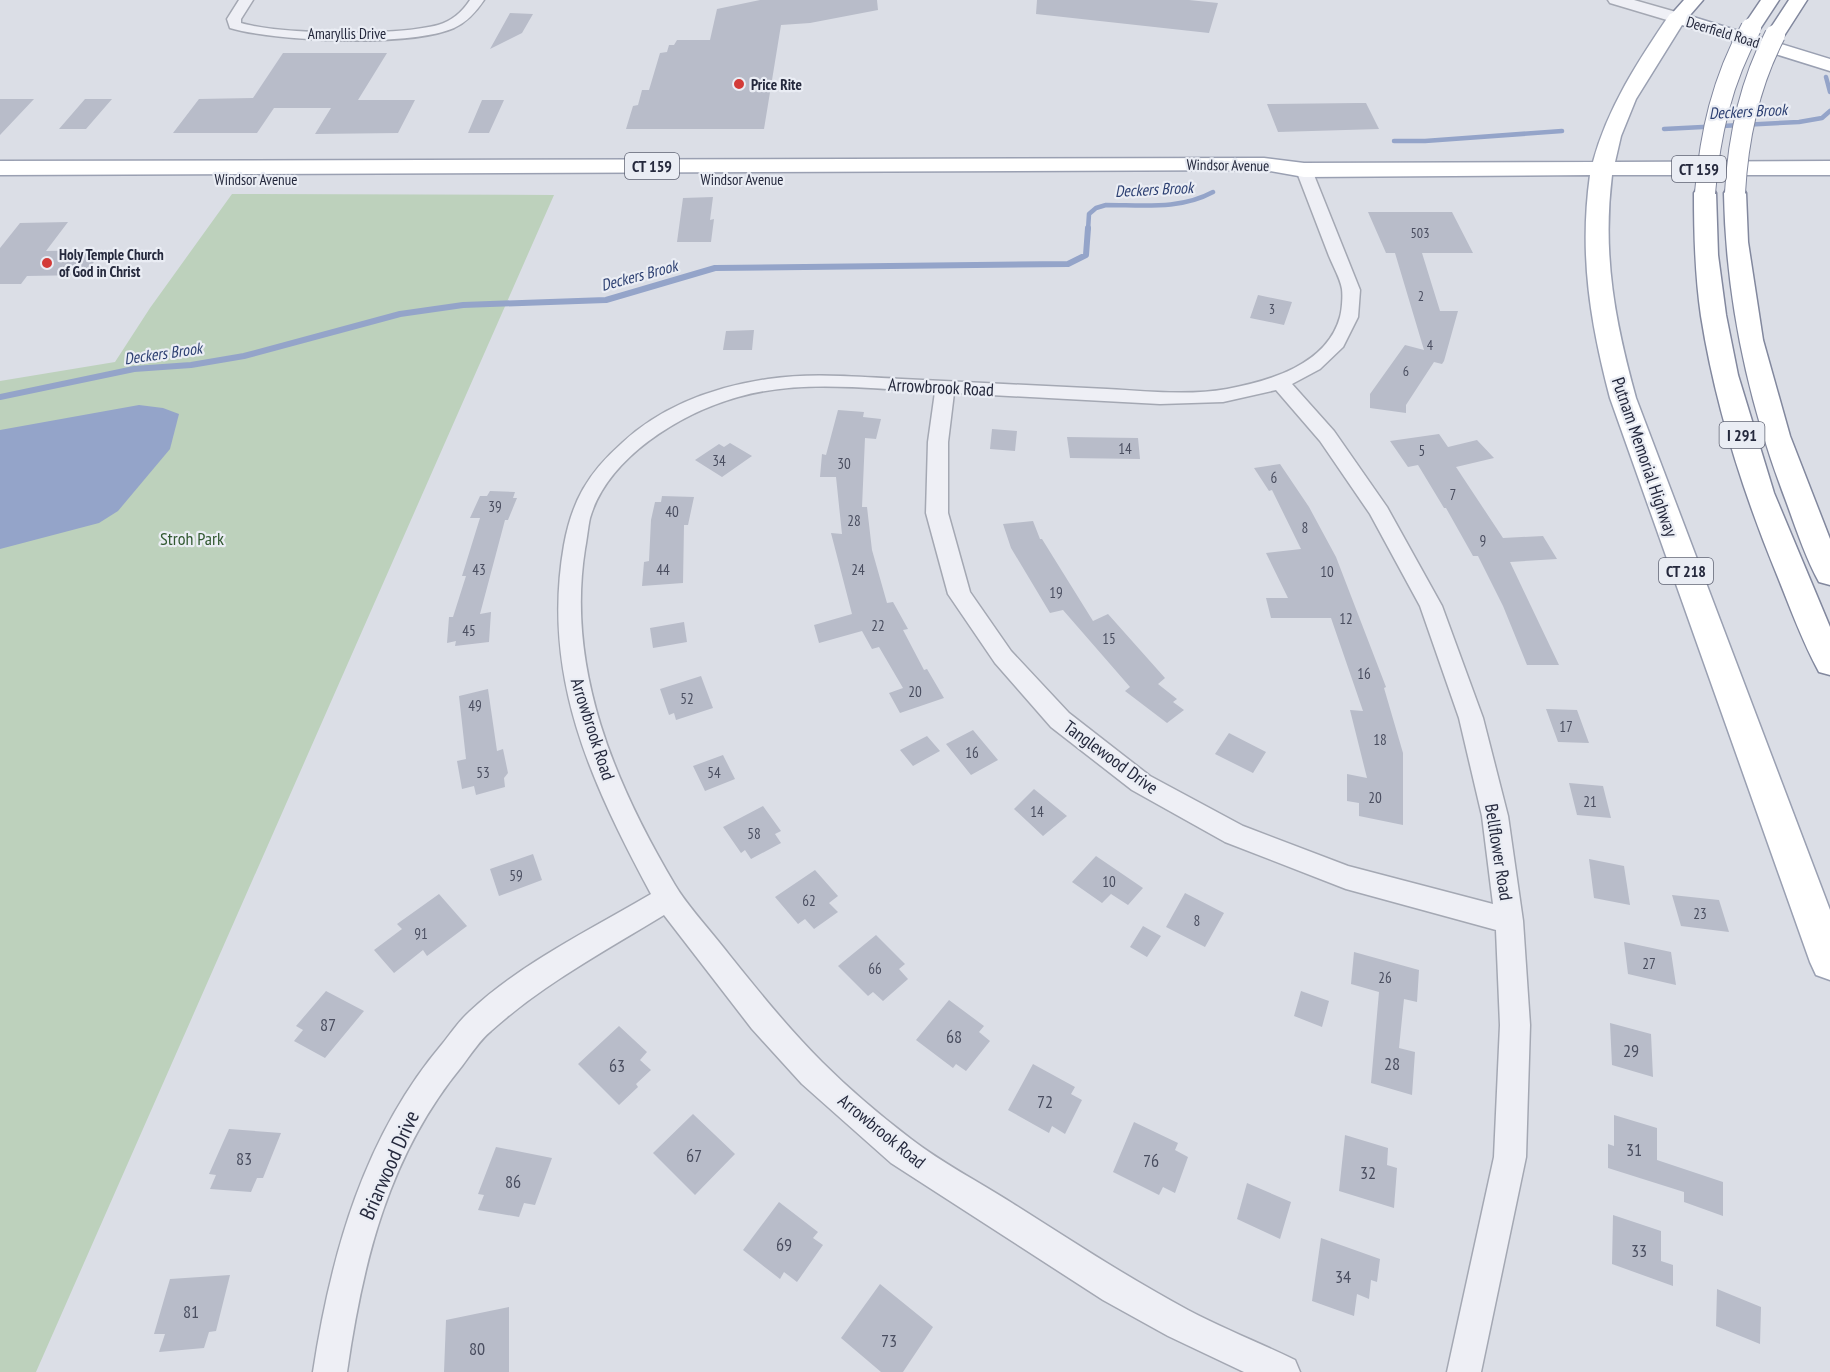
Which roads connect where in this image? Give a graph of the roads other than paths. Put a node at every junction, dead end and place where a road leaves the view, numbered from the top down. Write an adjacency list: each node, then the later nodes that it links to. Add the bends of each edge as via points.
1 (246, 0): 2 (street, Amaryllis Drive, via 234,19 235,25 255,32 284,34 439,29 460,20)
2 (477, 0)
3 (1616, 0): 7 (street, Deerfield Road)
4 (1694, 0): 7 (main road, Putnam Memorial Highway)
5 (1770, 0): 18 (main road, I 291, bridge, via 1732,63 1720,99 1710,142 1705,249 1718,341 1732,401 1778,540)
6 (1798, 0): 17 (main road, I 291, bridge, via 1775,35 1747,106 1735,193 1739,273 1756,363 1782,449)
7 (1677, 18): 8 (main road, Deerfield Road); 11 (main road, Putnam Memorial Highway, via 1626,98)
8 (1830, 65)
9 (0, 168): 13 (main road, Windsor Avenue / CT 159)
10 (1830, 168): 11 (main road, Windsor Avenue / CT 159)
11 (1601, 169): 12 (main road, Windsor Avenue / CT 159); 21 (main road, Putnam Memorial Highway / CT 218, via 1595,208 1597,271 1615,369)
12 (1304, 170): 13 (main road, Windsor Avenue / CT 159, via 1264,176 1161,170); 15 (street, Arrowbrook Road, via 1351,290 1349,317 1336,343 1313,364)
13 (165, 174): 14 (main road, Windsor Avenue / CT 159)
14 (0, 180)
15 (1280, 383): 16 (street, Arrowbrook Road, via 1223,396 1160,398); 20 (street, Bellflower Road, via 1327,436 1379,512 1431,606 1471,718 1495,816)
16 (945, 387): 19 (street, Arrowbrook Road, via 828,381 770,384 733,392 686,408 647,431 596,484 580,516 570,575 568,621 572,662 590,731 622,816); 20 (street, Tanglewood Drive, via 938,442 937,513 959,594 1003,657 1060,720 1141,783 1234,834 1346,877)
17 (1830, 574)
18 (1830, 663)
19 (668, 898): 22 (street, Briarwood Drive, via 534,980 479,1022 435,1075 400,1130 369,1202 340,1304); 23 (street, Arrowbrook Road, via 762,1019 813,1074 902,1152 1115,1288 1180,1324)
20 (1509, 921): 24 (street, Bellflower Road, via 1515,1025 1510,1157)
21 (1830, 962)
22 (330, 1372)
23 (1283, 1372)
24 (1464, 1372)

